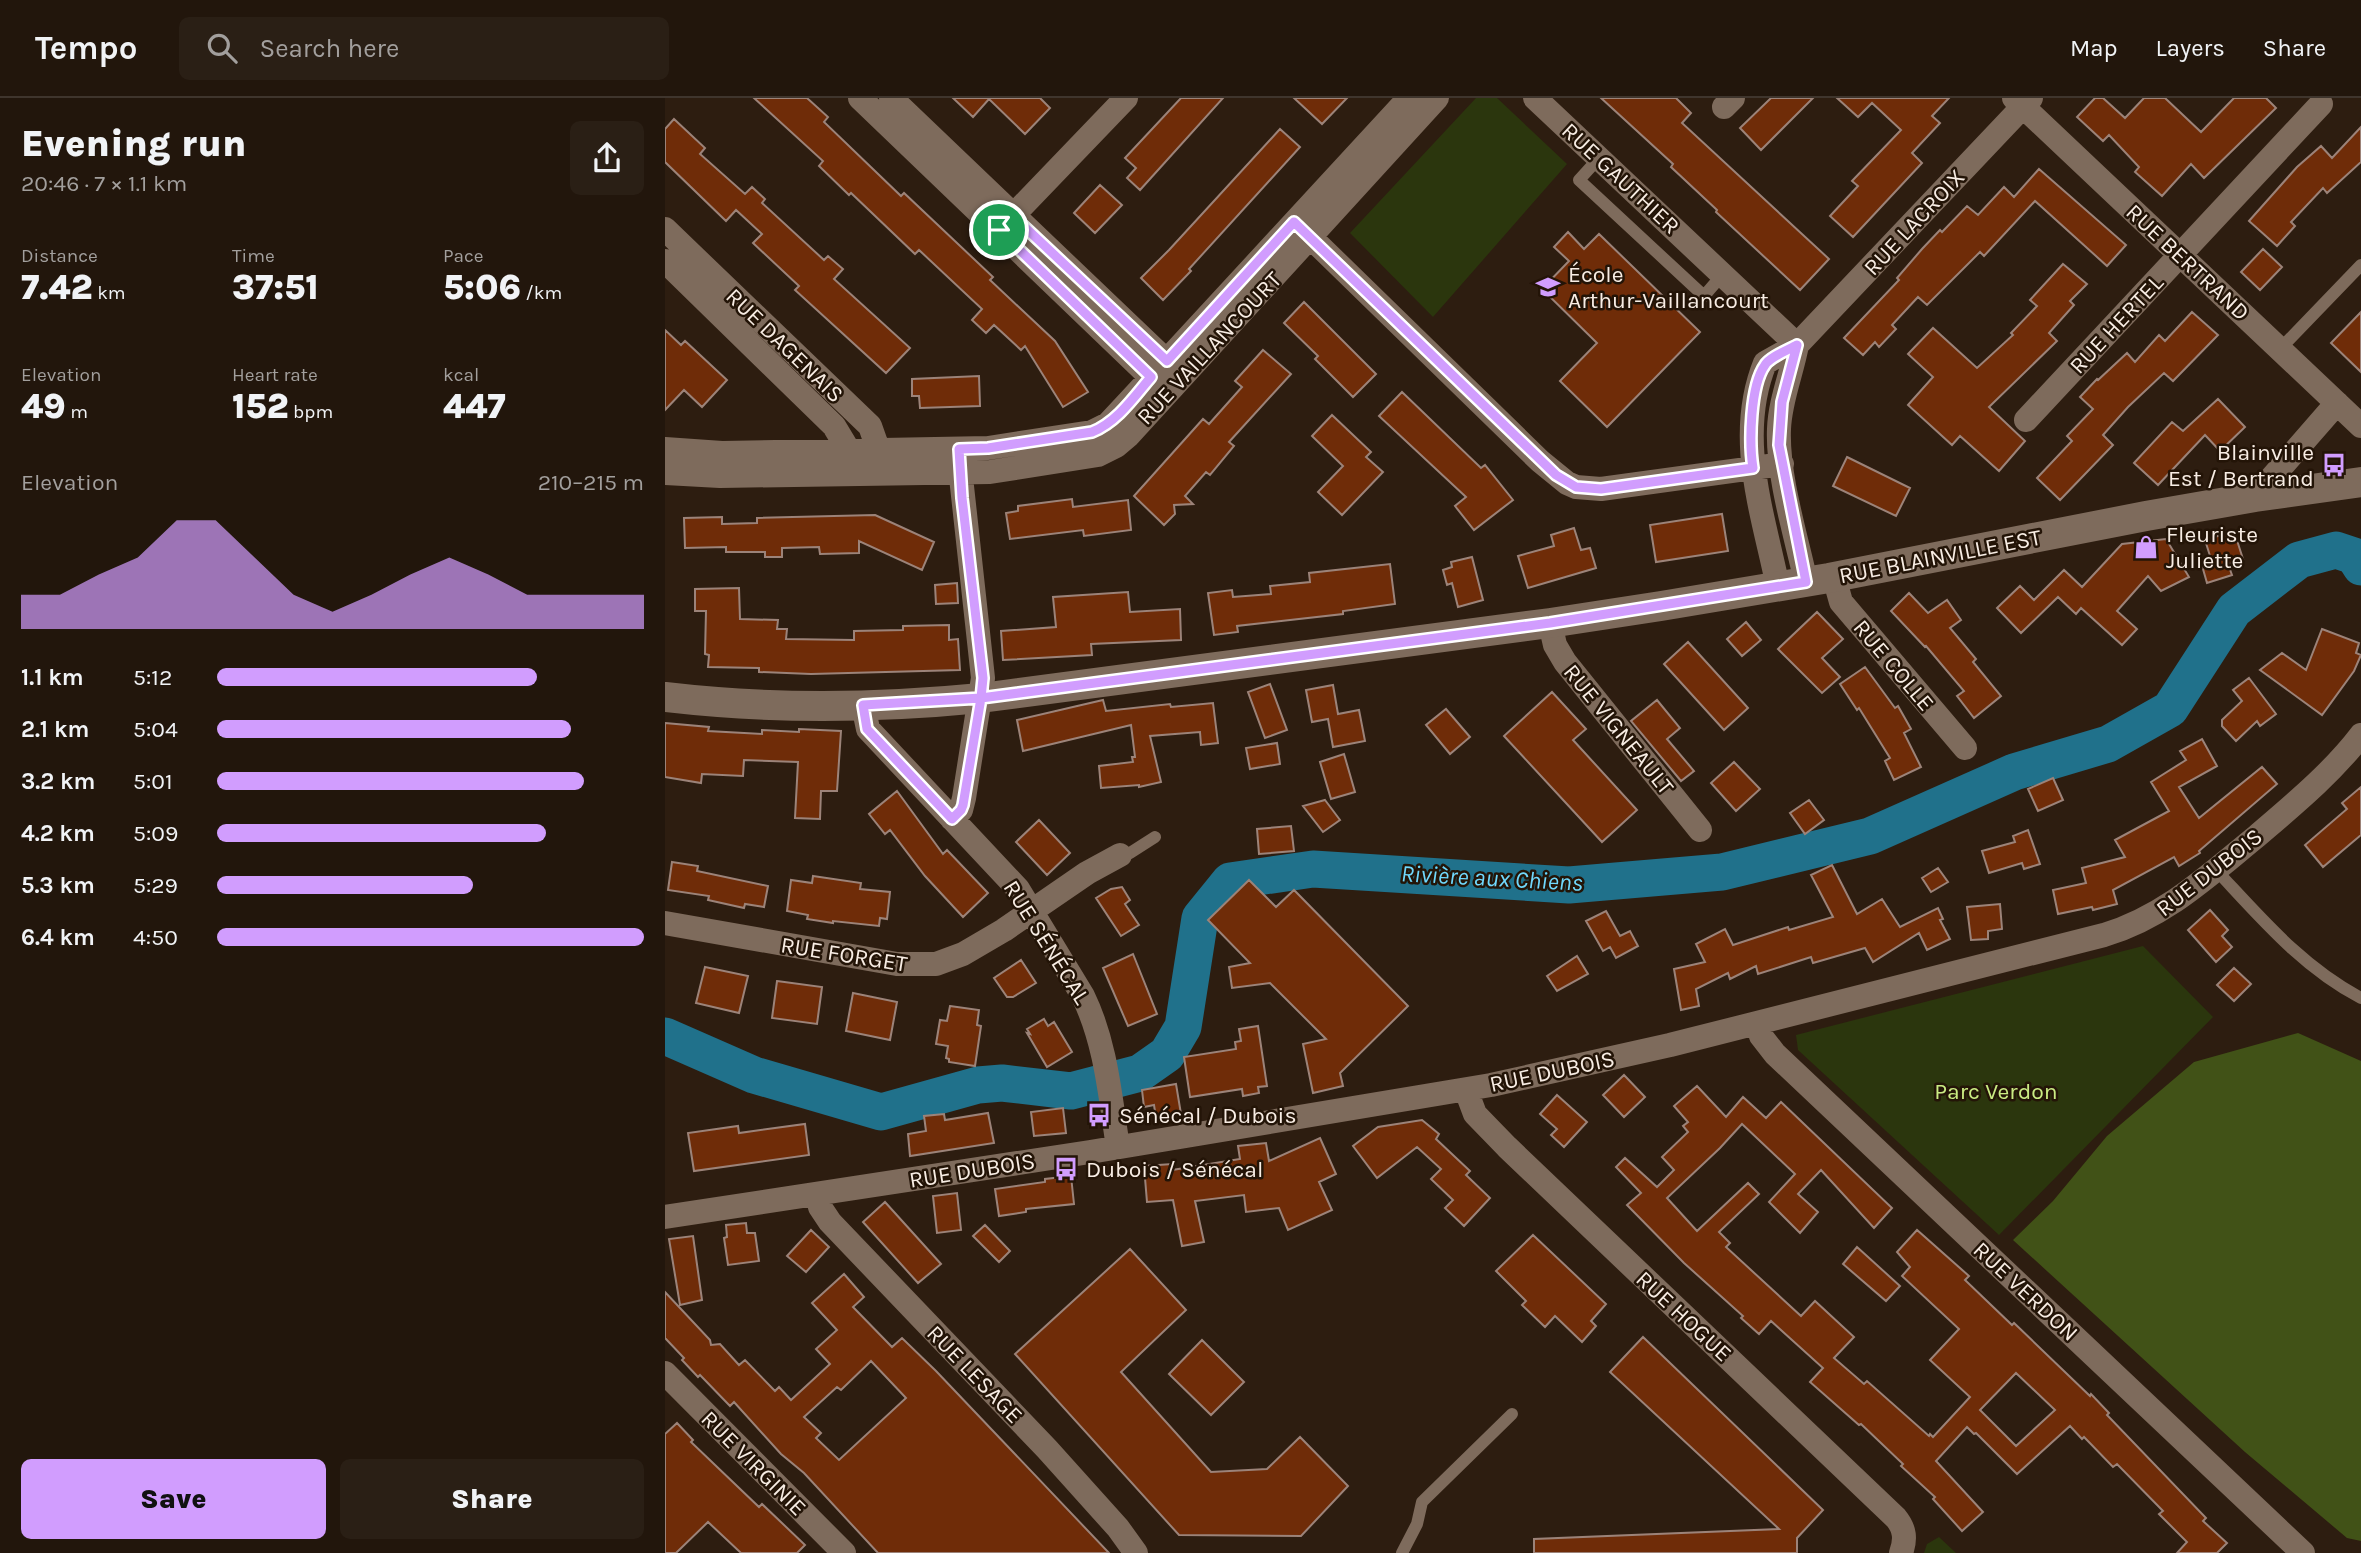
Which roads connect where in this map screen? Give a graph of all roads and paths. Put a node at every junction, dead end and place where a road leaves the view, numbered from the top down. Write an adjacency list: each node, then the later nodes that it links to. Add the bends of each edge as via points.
1 (860, 98): 9 (street)
2 (891, 98): 9 (street)
3 (1126, 98): 9 (street)
4 (1409, 98): 11 (street, RUE VAILLANCOURT)
5 (1437, 98): 11 (street, RUE VAILLANCOURT)
6 (1535, 98): 15 (street, RUE GAUTHIER)
7 (2023, 101): 12 (street, RUE BERTRAND); 15 (street, RUE LACROIX)
8 (2321, 104): 12 (street, RUE HERTEL)
9 (1006, 223): 17 (street)
10 (665, 229): 23 (street, RUE DAGENAIS, via 865,421 874,434)
11 (1303, 230): 17 (street, RUE VAILLANCOURT); 25 (street, via 1567,483 1589,489 1618,488)
12 (2180, 254): 16 (street, RUE BERTRAND); 19 (street, RUE HERTEL)
13 (665, 261): 23 (street, RUE DAGENAIS, via 816,406)
14 (2361, 265): 16 (lane)
15 (1797, 345): 24 (street, RUE LACROIX, via 1780,415); 25 (street, RUE LACROIX, via 1765,363 1752,417)
16 (2280, 349): 18 (street, RUE BERTRAND)
17 (1167, 377): 22 (street, RUE VAILLANCOURT, via 1129,435 1107,451 1004,470)
18 (2337, 403): 20 (street, RUE BERTRAND); 28 (street)
19 (2026, 420)
20 (2361, 426)
21 (665, 449): 23 (street, RUE VAILLANCOURT)
22 (960, 461): 23 (street, RUE VAILLANCOURT); 32 (street, via 983,678)
23 (864, 463): 26 (street, RUE VAILLANCOURT, via 720,476)
24 (1782, 464): 25 (street); 29 (street, RUE LACROIX)
25 (1753, 468): 29 (street, RUE LACROIX)
26 (665, 473)
27 (2361, 482): 28 (street, RUE BLAINVILLE EST)
28 (2255, 497): 29 (street, RUE BLAINVILLE EST)
29 (1806, 582): 30 (street, RUE BLAINVILLE EST); 35 (street, RUE COLLE, via 1841,602)
30 (1550, 623): 32 (street, RUE BLAINVILLE EST); 37 (street, RUE VIGNEAULT, via 1555,646 1565,662)
31 (665, 697): 33 (street, RUE BLAINVILLE EST)
32 (981, 698): 33 (street, RUE BLAINVILLE EST); 36 (street, via 963,805)
33 (863, 705): 36 (street, RUE SÉNÉCAL, via 867,729)
34 (2361, 735): 40 (street, RUE DUBOIS, via 2307,792)
35 (1965, 748)
36 (952, 819): 41 (street, RUE SÉNÉCAL)
37 (1700, 830)
38 (1155, 837): 39 (lane)
39 (1120, 855): 41 (street, RUE FORGET)
40 (2216, 870): 43 (lane, via 2301,959); 44 (street, RUE DUBOIS, via 2162,910 2119,930)
41 (1032, 909): 42 (street, RUE FORGET, via 963,954 920,965); 46 (street, RUE SÉNÉCAL, via 1092,1014 1102,1044)
42 (665, 923)
43 (2361, 998)
44 (1757, 1023): 45 (street, RUE DUBOIS); 55 (street, RUE VERDON, via 1761,1037 1775,1054)
45 (1466, 1090): 46 (street, RUE DUBOIS); 51 (street, RUE HOGUE, via 1475,1114 1507,1147 1889,1510 1901,1524)
46 (1118, 1147): 47 (street, RUE DUBOIS)
47 (817, 1194): 48 (street, RUE DUBOIS); 53 (street, RUE LESAGE, via 830,1223 1047,1449)
48 (665, 1217)
49 (667, 1380): 52 (street, RUE VIRGINIE)
50 (1512, 1414): 54 (lane, via 1422,1502)
51 (1903, 1546)
52 (844, 1553)
53 (1136, 1553)
54 (1402, 1553)
55 (2303, 1553)

